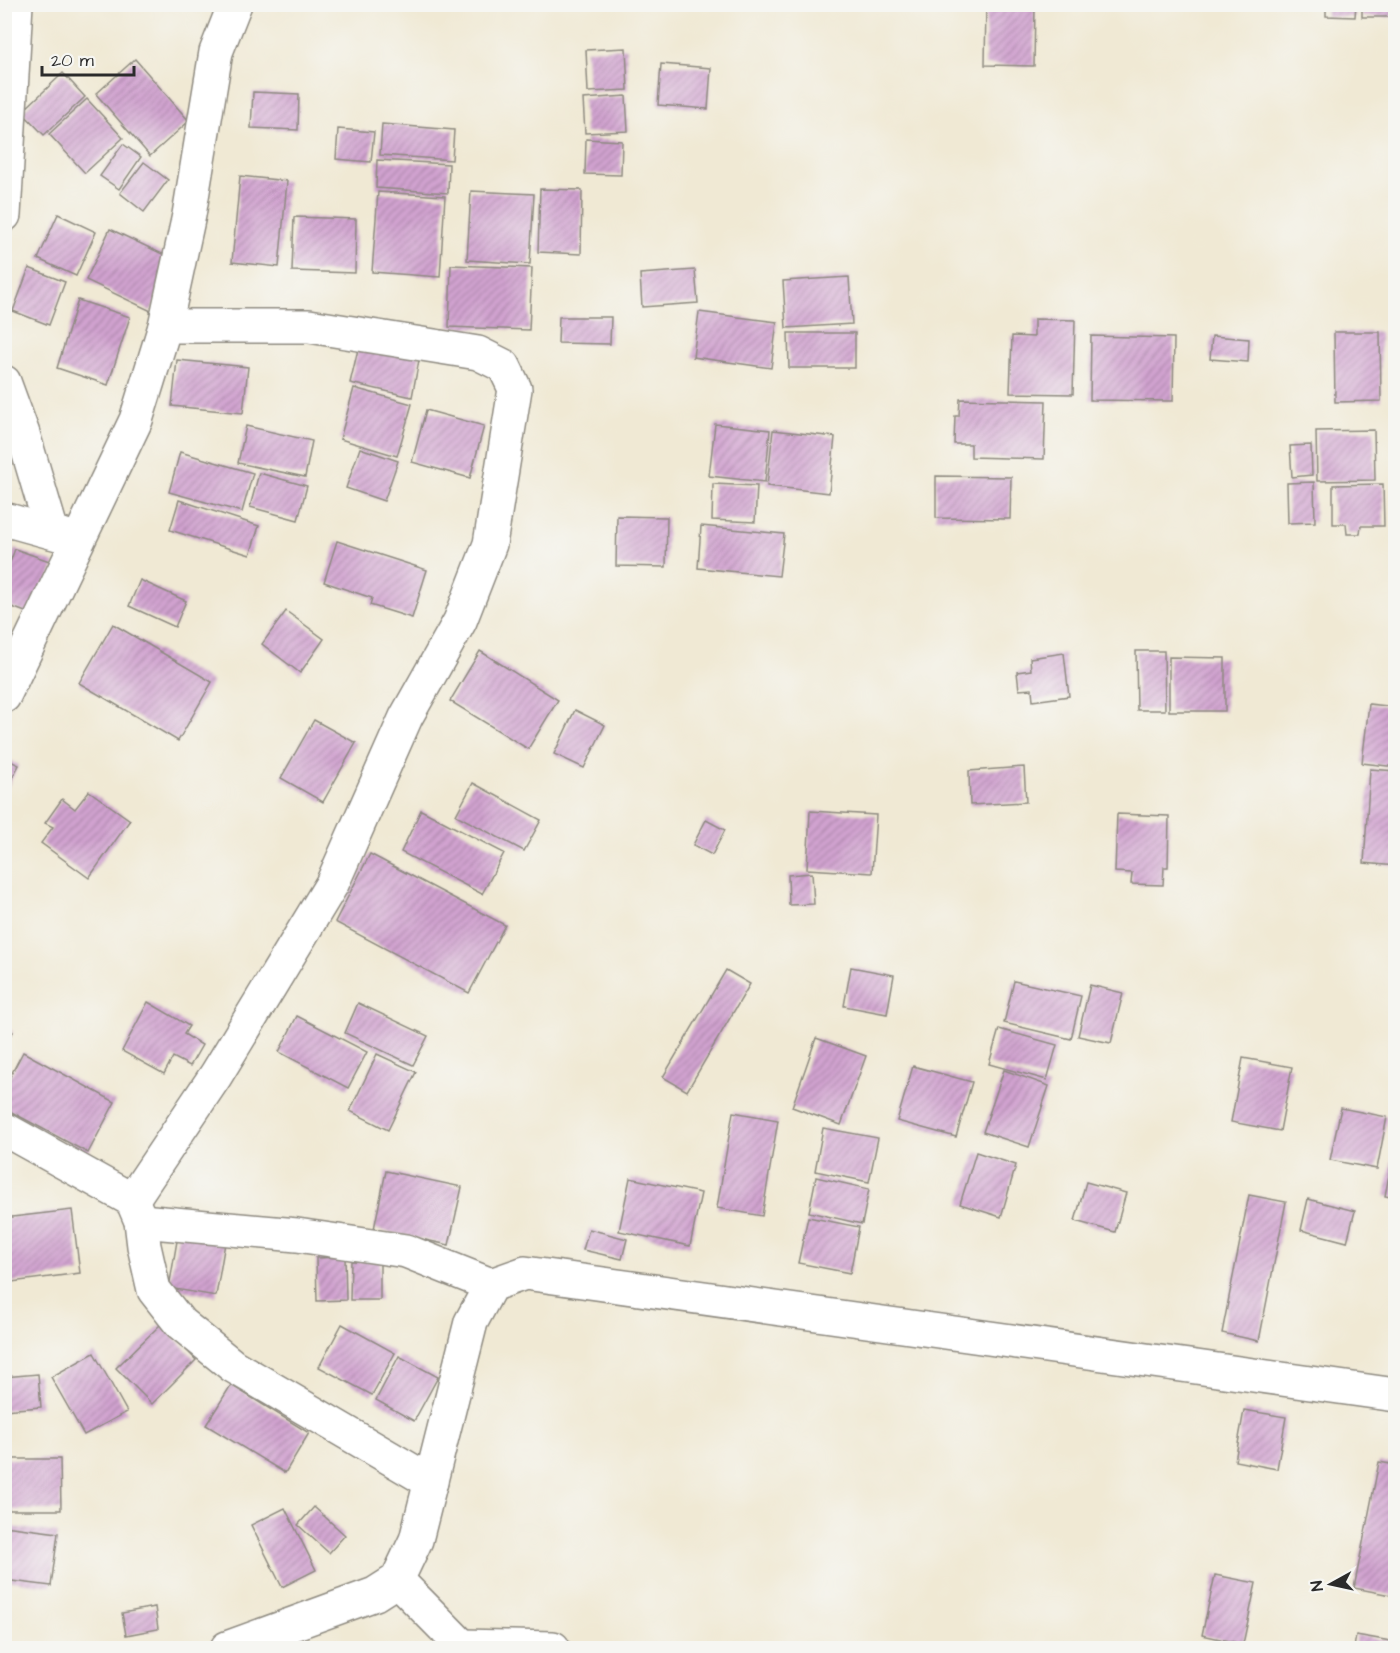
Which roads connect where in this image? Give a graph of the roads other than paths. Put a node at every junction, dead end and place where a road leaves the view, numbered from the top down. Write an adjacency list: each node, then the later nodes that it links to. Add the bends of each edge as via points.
1 (16, 4): 3 (street)
2 (235, 4): 4 (street, via 216,52 189,215)
3 (4, 215)
4 (165, 326): 7 (street, via 136,420); 10 (street, via 309,326 478,354 504,366 515,389 490,544 460,621 406,717 332,884)
5 (4, 382): 7 (street)
6 (4, 519): 7 (street)
7 (66, 536): 8 (street)
8 (4, 696)
9 (4, 1129): 10 (street)
10 (137, 1211): 11 (street, via 406,1251); 13 (street, via 154,1290 180,1323 233,1366)
11 (491, 1285): 12 (street, via 525,1273); 13 (street, via 471,1323)
12 (1395, 1395)
13 (431, 1482): 14 (street, via 416,1540)
14 (397, 1580): 15 (street); 16 (street, via 375,1594)
15 (463, 1647): 17 (street)
16 (227, 1648)
17 (553, 1648)

